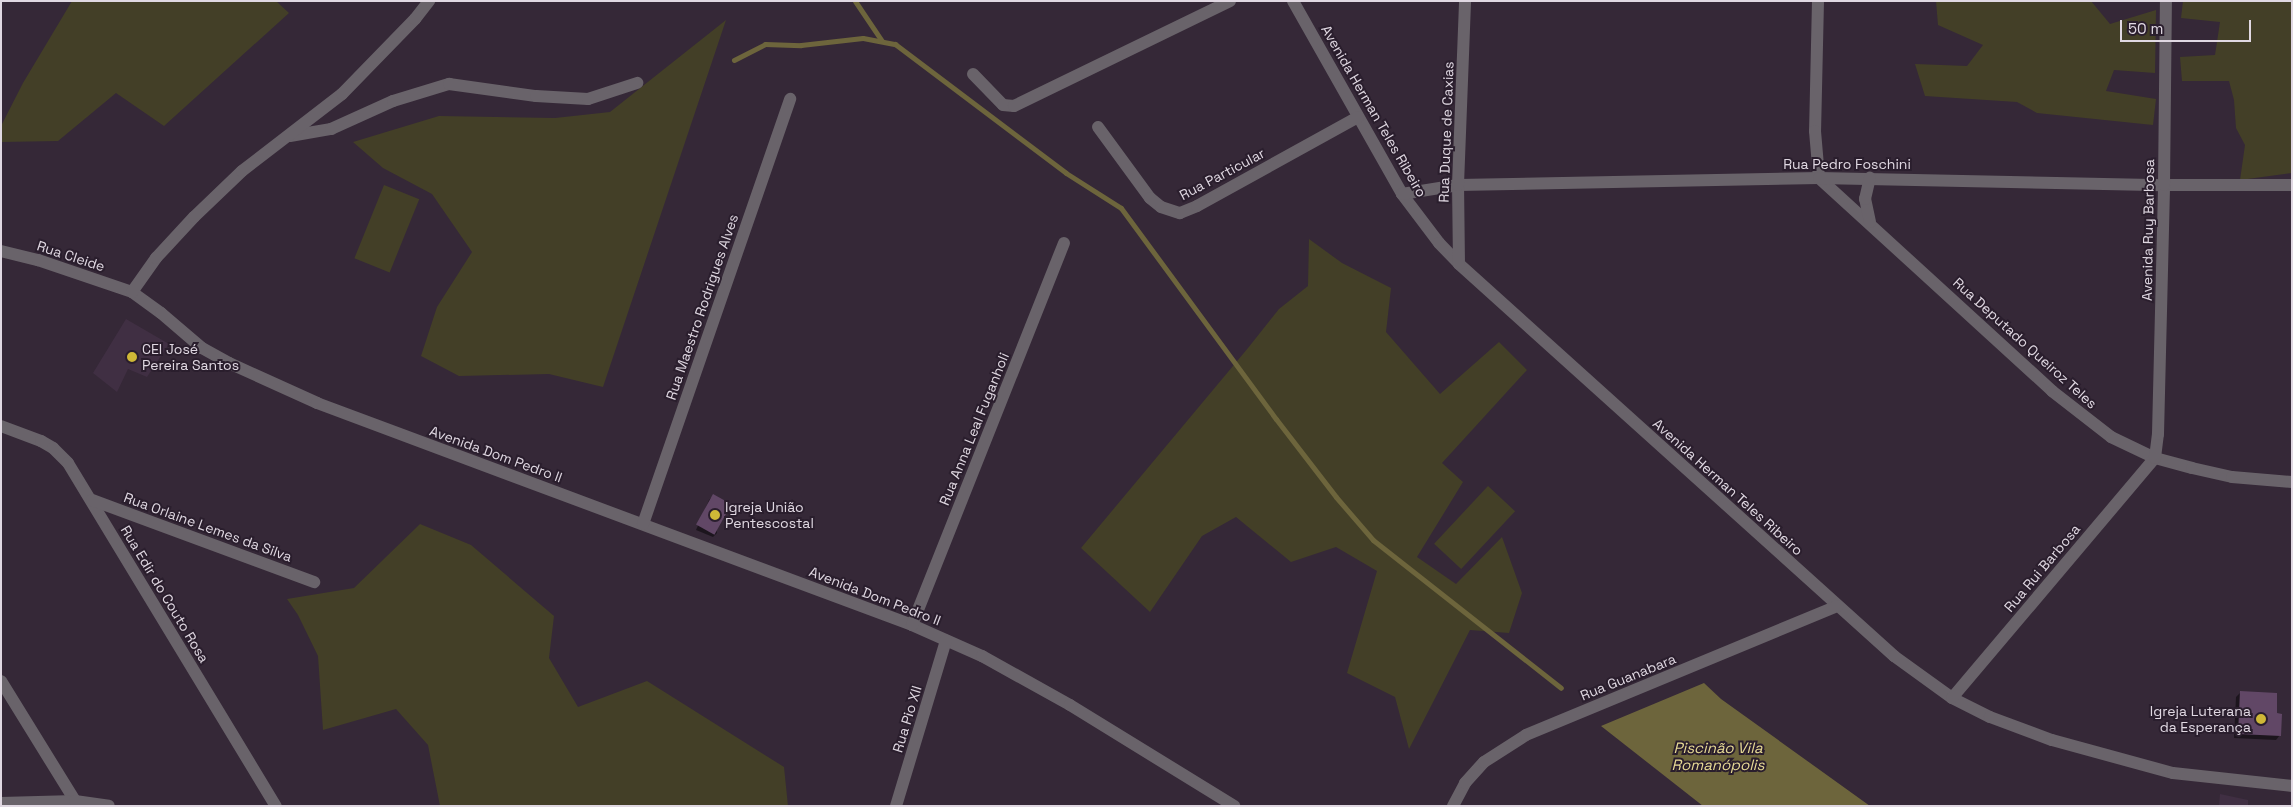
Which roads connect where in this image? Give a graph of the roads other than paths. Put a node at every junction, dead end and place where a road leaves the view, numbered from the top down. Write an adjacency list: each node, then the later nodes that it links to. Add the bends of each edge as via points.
1 (429, 1): 12 (street, via 410,25 342,94)
2 (1230, 1): 7 (street, via 1014,106 1003,105)
3 (1293, 1): 10 (street, Avenida Herman Teles Ribeiro)
4 (1465, 1): 15 (street, Rua Duque de Caxias)
5 (1818, 1): 13 (street, via 1815,131)
6 (2166, 1): 16 (street, Avenida Ruy Barbosa)
7 (973, 74)
8 (637, 83): 12 (street, via 588,98 536,96 449,84 393,101 331,129)
9 (790, 100): 28 (street, Rua Maestro Rodrigues Alves)
10 (1358, 117): 11 (street, Rua Particular, via 1180,213 1161,207 1150,198); 18 (street, Avenida Herman Teles Ribeiro)
11 (1098, 127)
12 (287, 136): 23 (street, via 242,171 174,238)
13 (1819, 178): 14 (street, Rua Pedro Foschini); 15 (street, Rua Pedro Foschini); 19 (street, Rua Deputado Queiroz Teles)
14 (1870, 178): 16 (street, Rua Pedro Foschini); 19 (street, via 1865,207)
15 (1458, 185): 18 (street, Rua Pedro Foschini); 22 (street, Rua Duque de Caxias)
16 (2164, 185): 17 (street, Rua Pedro Foschini); 25 (street, Avenida Ruy Barbosa)
17 (2292, 185)
18 (1402, 194): 22 (street, Avenida Herman Teles Ribeiro)
19 (1870, 224): 25 (street, Rua Deputado Queiroz Teles, via 2052,390 2111,436)
20 (1064, 243): 31 (street, Rua Anna Leal Fuganholi)
21 (1, 251): 23 (street, Rua Cleide)
22 (1459, 264): 30 (street, Avenida Herman Teles Ribeiro)
23 (132, 292): 28 (street, Avenida Dom Pedro II, via 202,348 317,403)
24 (1, 426): 27 (street, Rua Edir do Couto Rosa, via 53,448 68,463)
25 (2155, 458): 26 (street, Rua Deputado Queiroz Teles, via 2232,477); 34 (street, Rua Rui Barbosa)
26 (2292, 482)
27 (92, 500): 29 (street, Rua Orlaine Lemes da Silva); 39 (street, Rua Edir do Couto Rosa)
28 (643, 524): 31 (street, Avenida Dom Pedro II)
29 (314, 582)
30 (1838, 606): 34 (street, Avenida Herman Teles Ribeiro, via 1894,656); 42 (street, Rua Guanabara, via 1526,735 1484,762 1465,783)
31 (912, 625): 32 (street, Avenida Dom Pedro II)
32 (946, 640): 40 (street, Rua Pio XII); 41 (street, Avenida Dom Pedro II, via 982,656 1070,705)
33 (1, 681): 36 (street)
34 (1952, 698): 35 (street, Avenida Herman Teles Ribeiro, via 2052,740 2173,773)
35 (2292, 786)
36 (75, 801): 37 (street); 38 (street)
37 (1, 803)
38 (109, 806)
39 (276, 806)
40 (896, 806)
41 (1234, 806)
42 (1453, 806)

